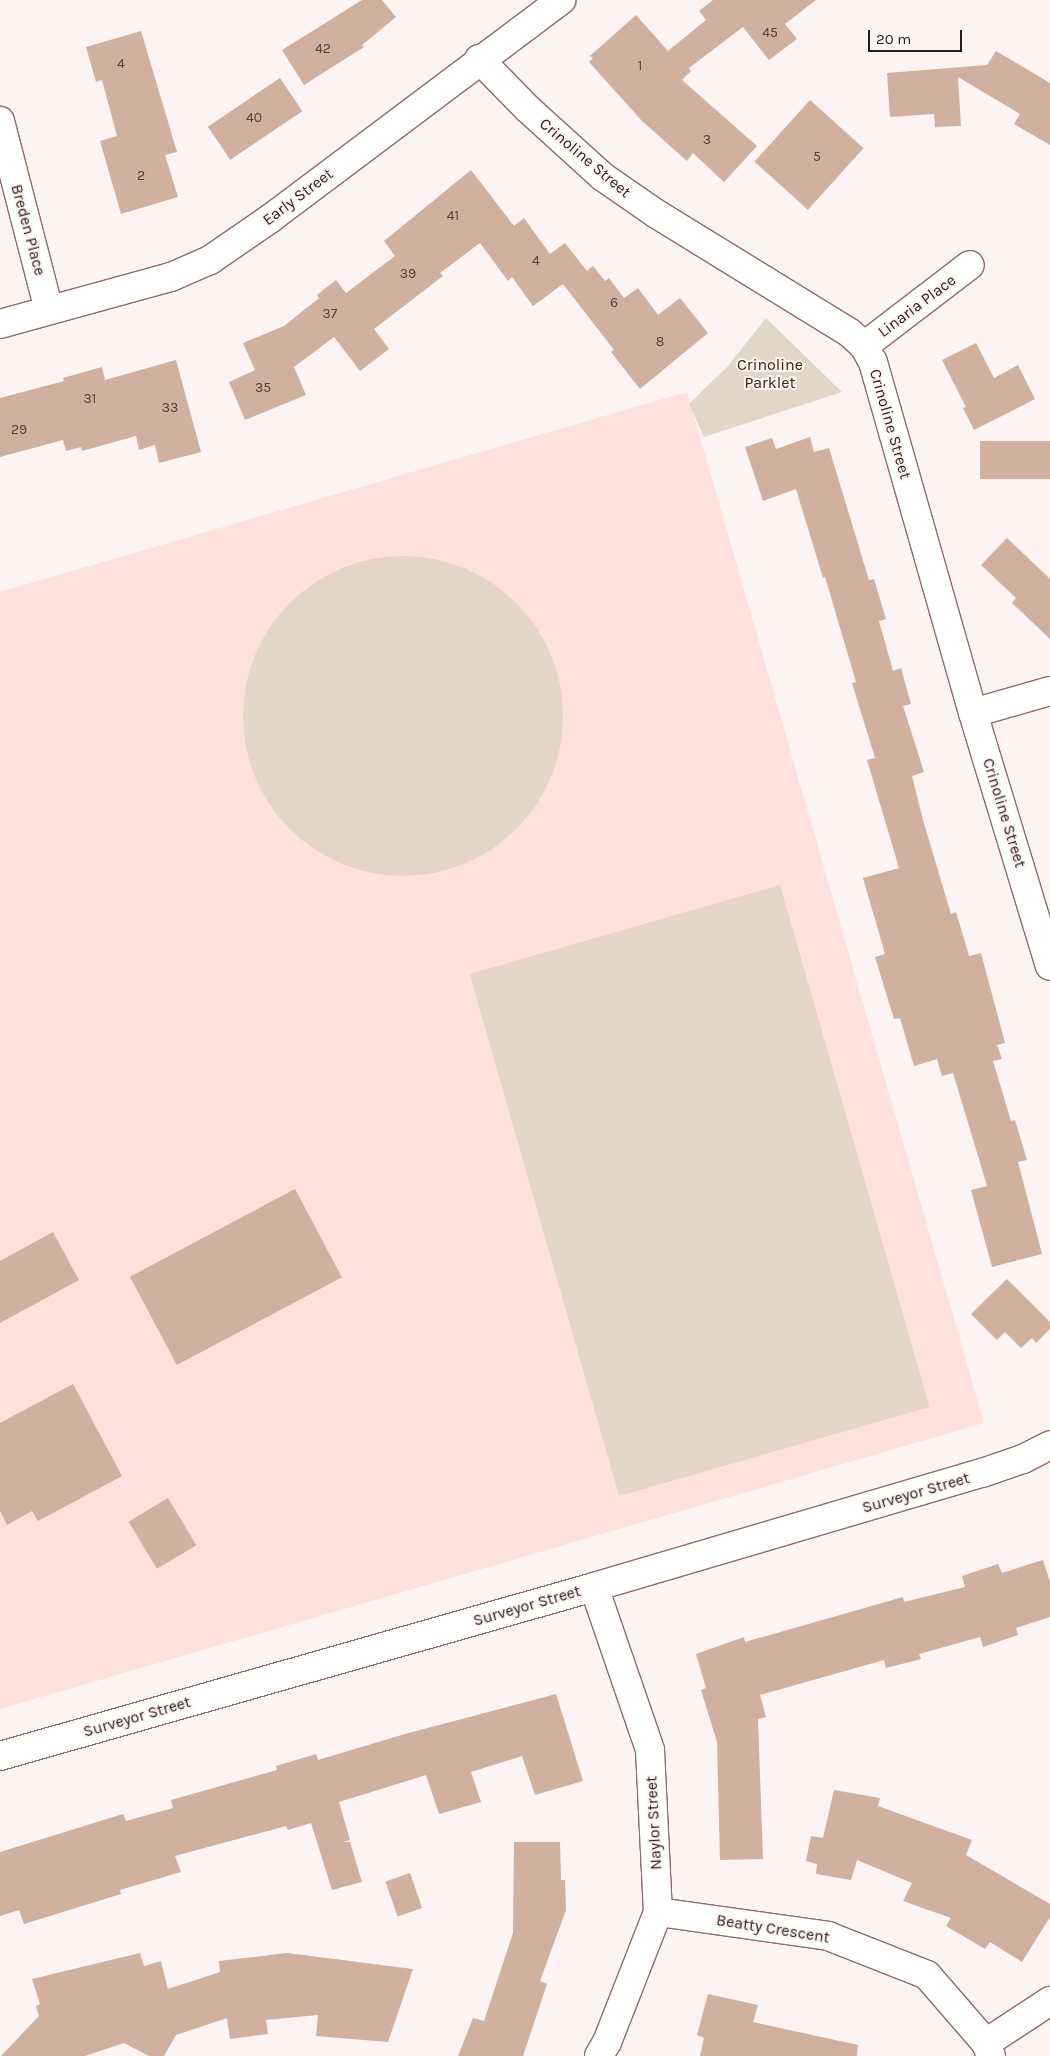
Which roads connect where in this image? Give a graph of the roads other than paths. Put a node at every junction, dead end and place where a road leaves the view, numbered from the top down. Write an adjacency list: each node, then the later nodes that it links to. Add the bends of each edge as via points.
1 (561, 0): 2 (street, Early Street)
2 (479, 59): 5 (street, Early Street, via 271,218 210,260 171,277); 7 (street, Crinoline Street, via 603,177 655,213 850,333)
3 (0, 121): 5 (street, Breden Place)
4 (970, 265): 7 (street, Linaria Place)
5 (49, 310): 6 (street, Early Street)
6 (0, 324)
7 (864, 346): 9 (street, Crinoline Street, via 873,362)
8 (1050, 691): 9 (street)
9 (973, 713): 10 (street, Crinoline Street)
10 (1050, 966)
11 (1050, 1445): 12 (street, Surveyor Street, via 1023,1460 982,1473)
12 (594, 1587): 13 (street, Surveyor Street); 14 (street, Naylor Street, via 650,1750)
13 (0, 1756)
14 (658, 1912): 16 (street, Beatty Crescent, via 828,1936 927,1975); 17 (street, Naylor Street)
15 (1050, 2001): 16 (street)
16 (989, 2050)
17 (599, 2056)

